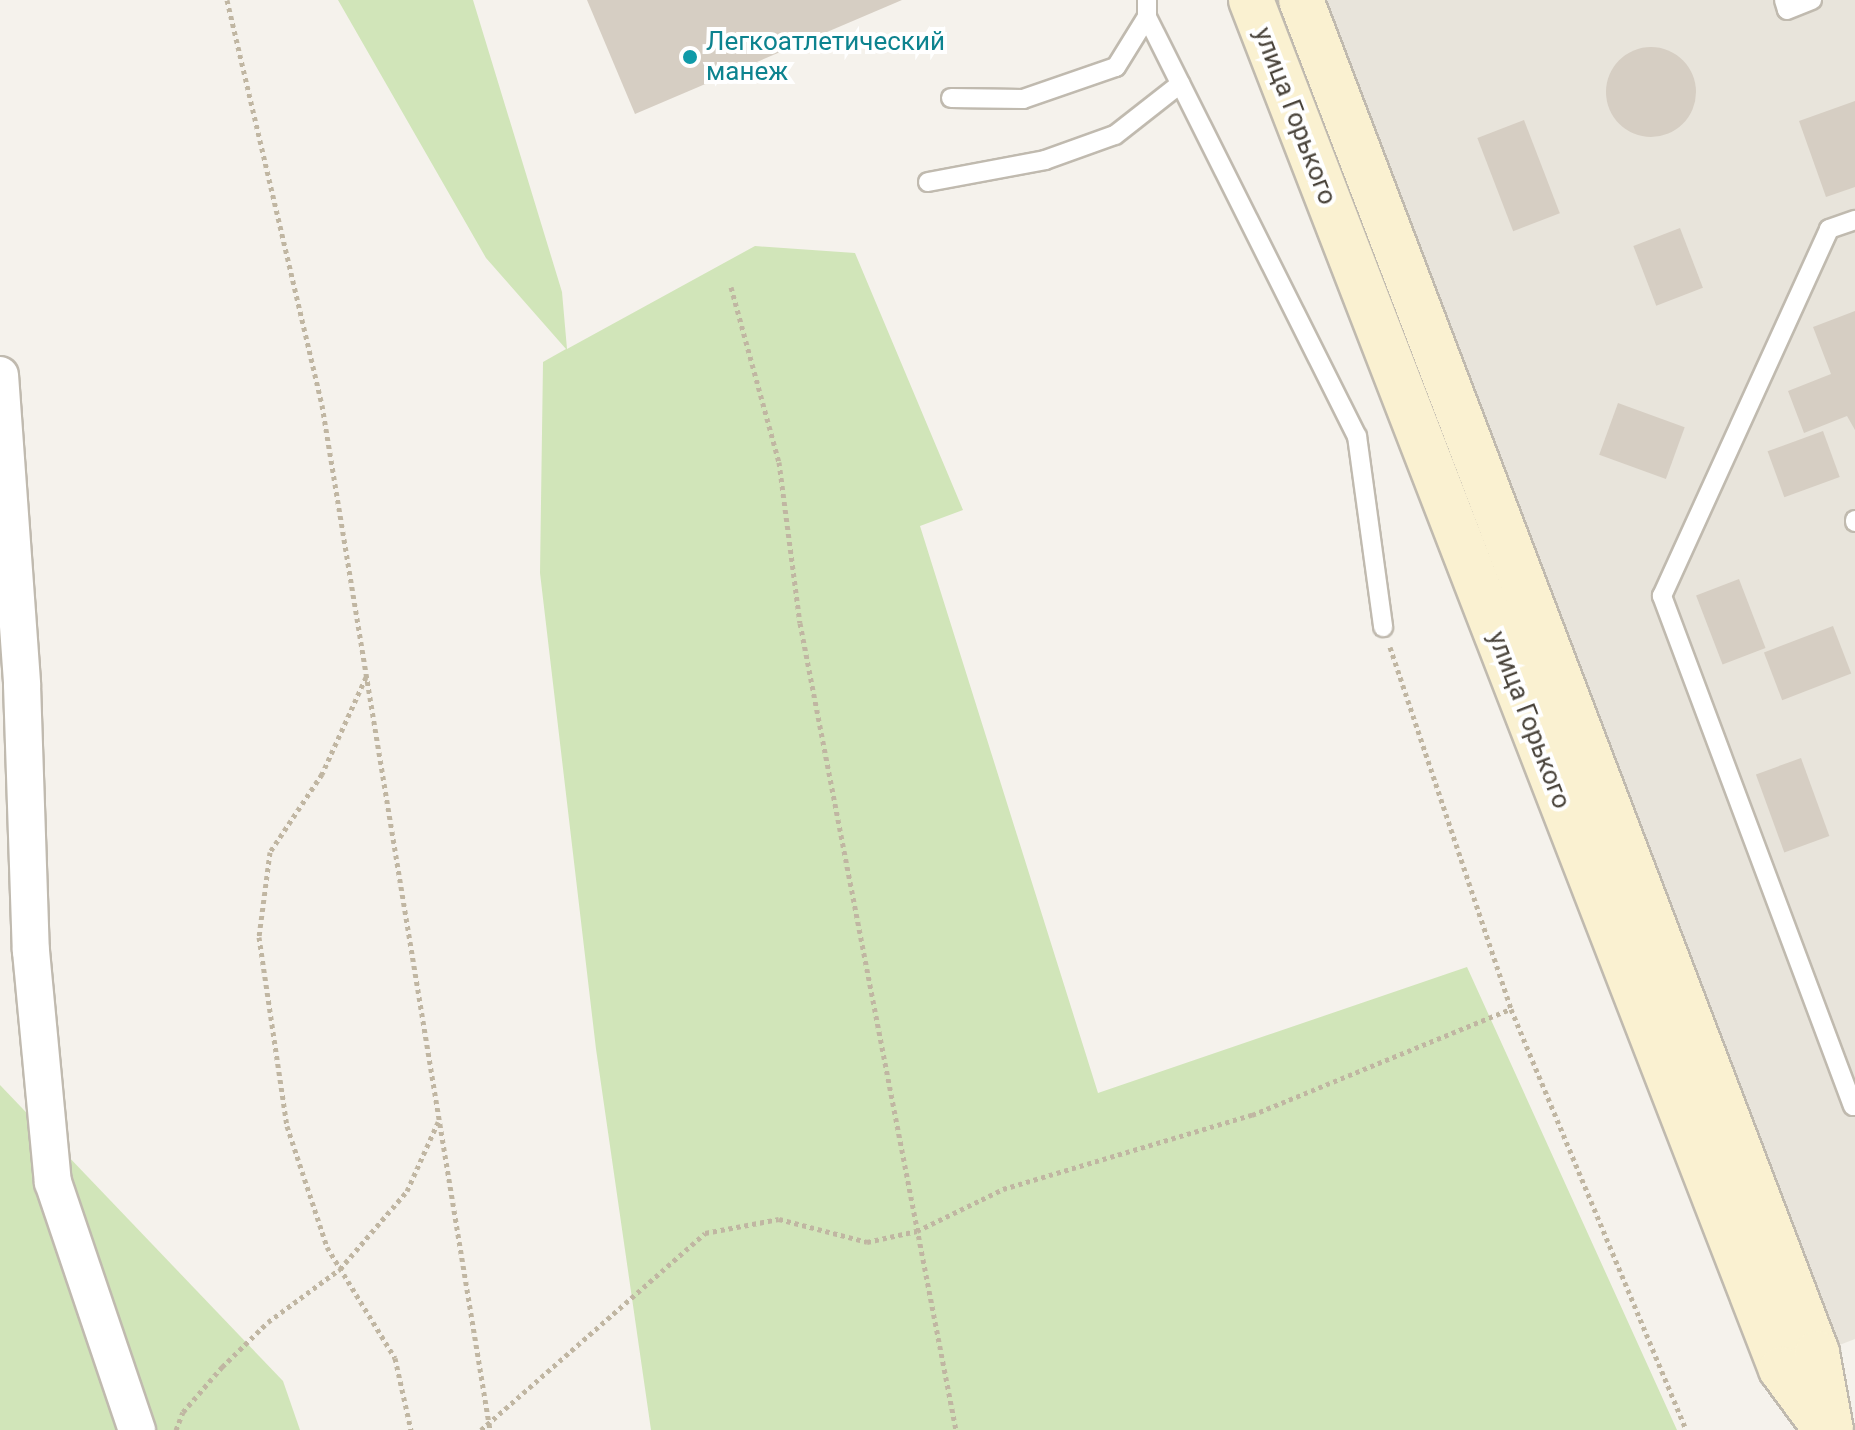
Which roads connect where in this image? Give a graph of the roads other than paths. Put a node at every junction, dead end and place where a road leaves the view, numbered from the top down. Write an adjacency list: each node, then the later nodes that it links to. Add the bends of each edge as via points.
1 (1251, 0): 14 (main road, улица Горького, via 1781,1369)
2 (1301, 0): 14 (main road, улица Горького, via 1817,1353)
3 (1784, 0): 4 (lane, via 1787,10)
4 (1812, 0)
5 (1147, 8): 6 (lane); 7 (lane, via 1116,67 1023,99)
6 (1180, 84): 8 (lane, via 1115,135 1045,160); 11 (lane, via 1357,436)
7 (951, 98)
8 (928, 182)
9 (1855, 220): 12 (lane, via 1829,229 1662,596)
10 (0, 375): 13 (street, via 22,685 31,951 53,1182)
11 (1383, 627)
12 (1853, 1106)
13 (137, 1430)
14 (1828, 1430)

